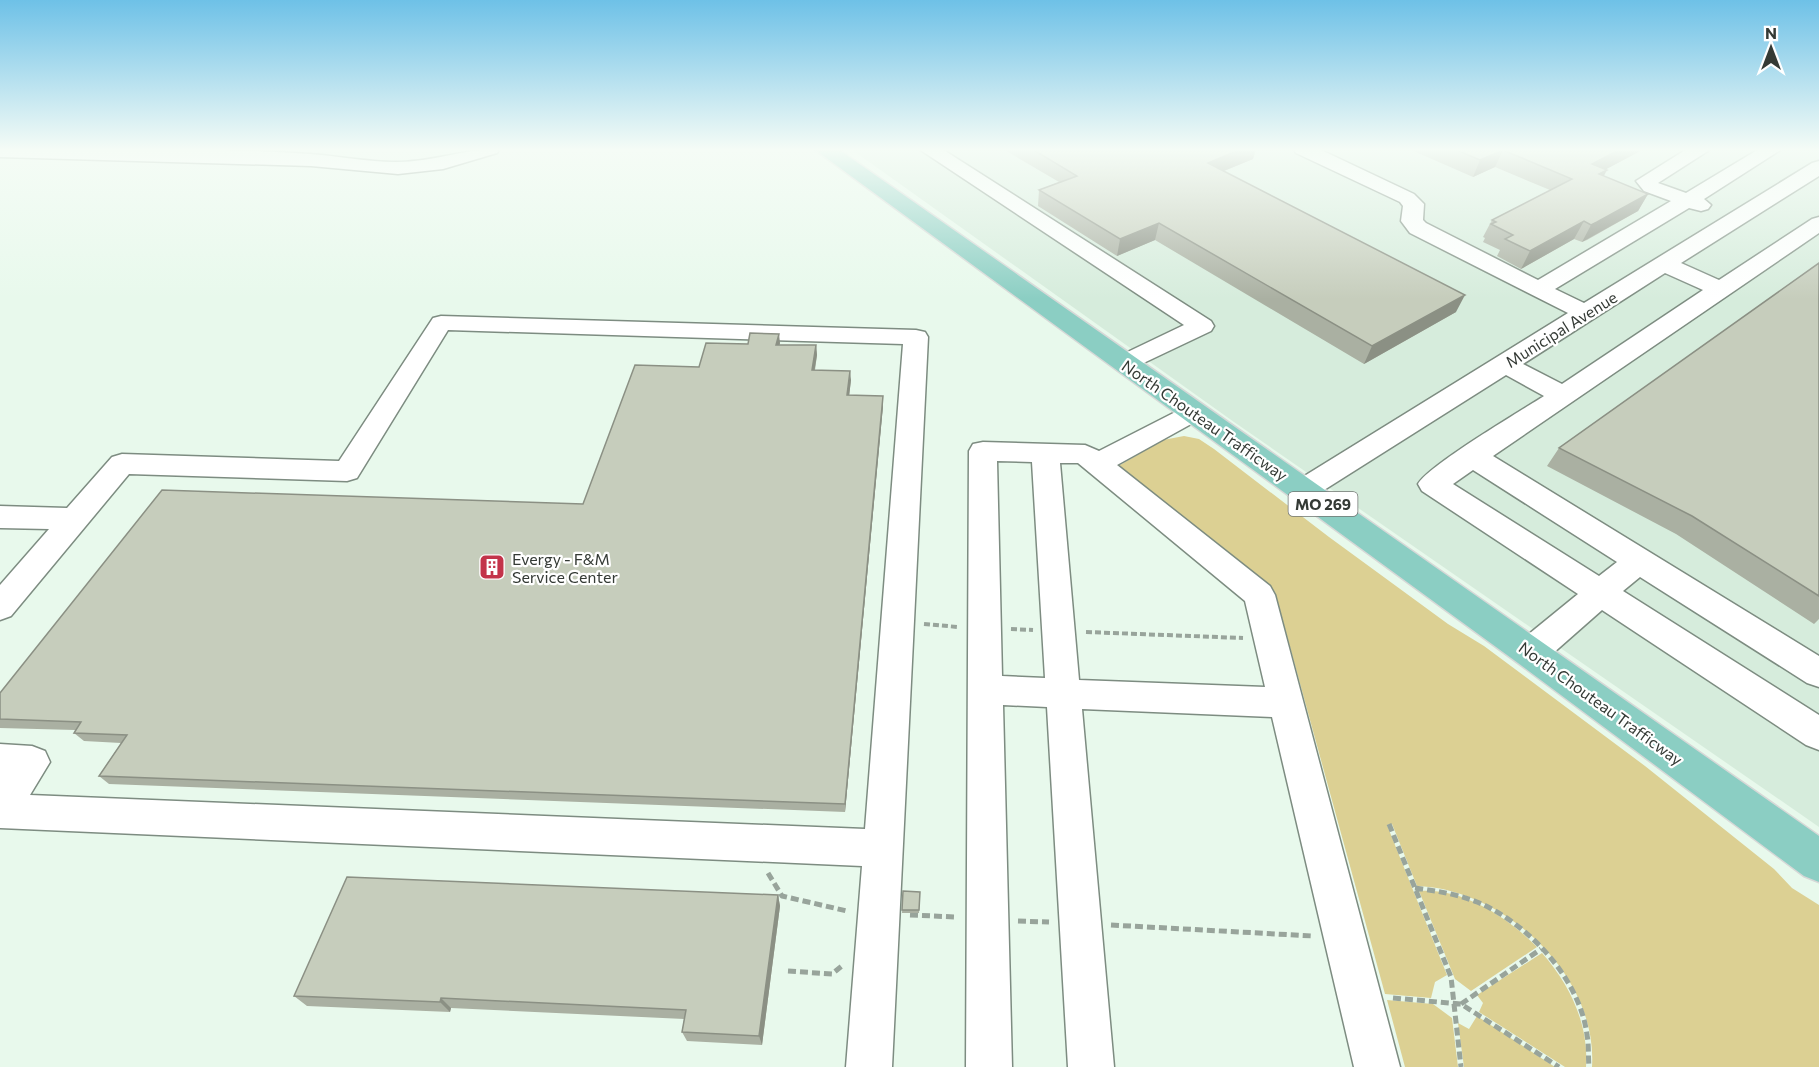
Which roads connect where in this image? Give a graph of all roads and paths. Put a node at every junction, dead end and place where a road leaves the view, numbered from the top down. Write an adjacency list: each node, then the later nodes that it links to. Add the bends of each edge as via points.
1 (894, 199): 14 (main road, North Chouteau Trafficway / MO 269)
2 (1005, 199): 14 (street, via 1202,326)
3 (1408, 199): 12 (street, via 1414,204 1412,221 1418,228)
4 (1683, 199): 7 (street)
5 (1693, 199): 7 (street)
6 (1756, 199): 8 (street, Municipal Avenue)
7 (1689, 201): 8 (street); 12 (street)
8 (1737, 218): 10 (street, Municipal Avenue)
9 (1819, 223): 11 (street)
10 (1663, 264): 11 (street); 13 (street, Municipal Avenue)
11 (1720, 289): 16 (street)
12 (1537, 290): 13 (street)
13 (1585, 313): 15 (street, Municipal Avenue)
14 (1124, 363): 17 (main road, North Chouteau Trafficway / MO 269)
15 (1505, 364): 16 (street); 21 (street, Municipal Avenue)
16 (1562, 395): 19 (street)
17 (1193, 412): 20 (street); 21 (main road, North Chouteau Trafficway / MO 269)
18 (1045, 453): 20 (street, via 1085,454); 29 (street, via 983,451); 30 (street)
19 (1471, 456): 24 (street); 25 (street, via 1432,484)
20 (1097, 464): 31 (street, via 1258,595)
21 (1303, 490): 27 (main road, North Chouteau Trafficway / MO 269)
22 (0, 517): 23 (street)
23 (75, 519): 26 (street); 38 (street, via 122,464 347,471 441,323 916,338)
24 (1638, 561): 25 (street); 28 (street)
25 (1600, 593): 27 (street); 32 (street)
26 (0, 607)
27 (1531, 652): 39 (main road, North Chouteau Trafficway / MO 269)
28 (1819, 673)
29 (985, 690): 30 (street); 47 (street)
30 (1063, 694): 31 (street); 48 (street)
31 (1286, 703): 49 (street)
32 (1819, 734)
33 (0, 760): 34 (street, via 32,762)
34 (0, 806)
35 (0, 811): 37 (street)
36 (1389, 824): 40 (path)
37 (749, 842): 38 (street); 41 (path, via 782,896)
38 (883, 848): 41 (street)
39 (1819, 861)
40 (1415, 888): 42 (path, via 1445,891 1480,904 1515,925); 44 (path, via 1450,977)
41 (879, 916): 46 (street)
42 (1541, 949): 45 (path); 52 (path, via 1562,976 1581,1012 1588,1037)
43 (1386, 998): 44 (path)
44 (1453, 1003): 45 (path); 50 (path)
45 (1461, 1004): 51 (path)
46 (868, 1066)
47 (989, 1067)
48 (1091, 1067)
49 (1377, 1067)
50 (1461, 1067)
51 (1559, 1067)
52 (1589, 1067)

